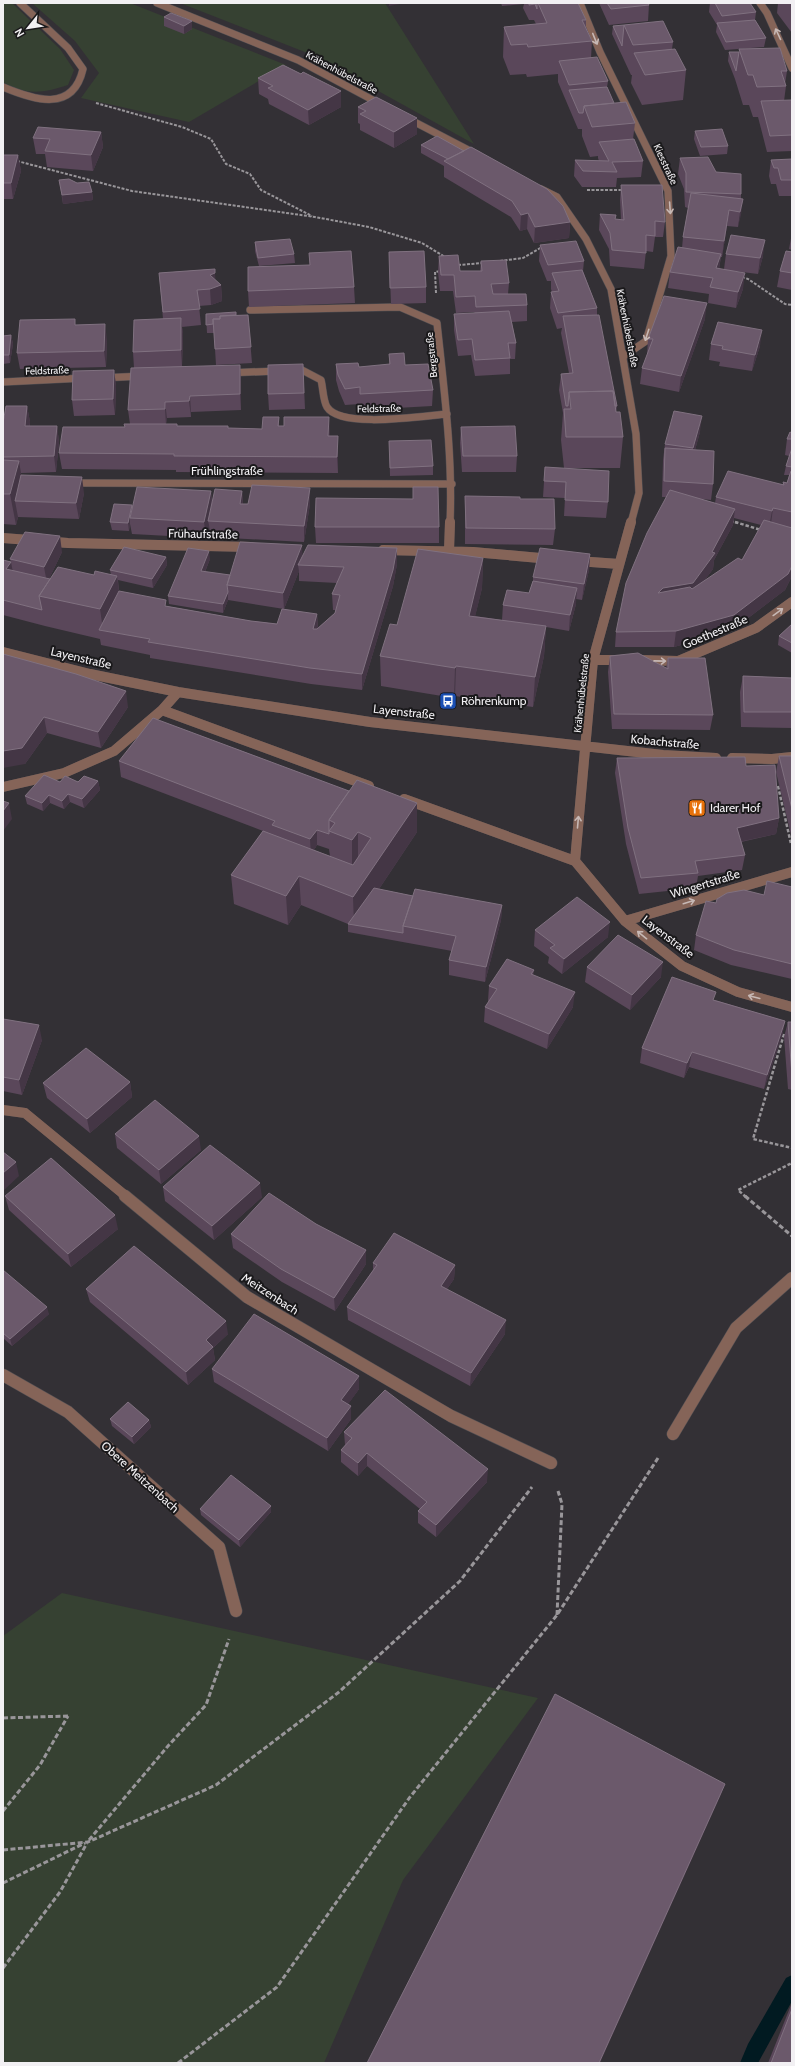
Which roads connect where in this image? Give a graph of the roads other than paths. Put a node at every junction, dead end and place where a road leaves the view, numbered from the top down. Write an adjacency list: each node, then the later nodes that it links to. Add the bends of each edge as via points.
1 (20, 3): 6 (street, via 68,48 83,69 79,84 69,96 51,100 27,98)
2 (157, 3): 7 (street, Krähenhübelstraße, via 298,60)
3 (580, 3): 10 (street, Kiesstraße, one-way to 10, via 600,52 668,191 671,256 646,341)
4 (760, 3): 5 (street, one-way to 4)
5 (792, 68)
6 (3, 87)
7 (487, 160)
8 (536, 186): 10 (street, Krähenhübelstraße, via 557,197 586,239 611,289)
9 (250, 310): 14 (street, Bergstraße, via 400,307 437,323)
10 (624, 356): 21 (street, Krähenhübelstraße, via 636,434 639,493)
11 (216, 373): 14 (street, Feldstraße, via 302,370 321,380 327,407 340,417 363,420)
12 (152, 376): 13 (street, Feldstraße)
13 (3, 382)
14 (447, 414): 16 (street, Bergstraße)
15 (58, 483): 16 (street, Frühlingstraße)
16 (452, 484): 20 (street, Bergstraße)
17 (3, 538): 18 (street, Frühaufstraße, via 68,543)
18 (258, 547)
19 (378, 550): 20 (street)
20 (449, 551): 21 (street)
21 (619, 564): 24 (street, Krähenhübelstraße)
22 (792, 602): 24 (street, Goethestraße, one-way to 22, via 678,661 756,628)
23 (3, 652): 25 (street, Layenstraße, via 90,674)
24 (592, 660): 27 (street, Krähenhübelstraße)
25 (178, 692): 26 (street); 27 (street, Layenstraße, via 370,722)
26 (162, 710): 29 (street, via 114,751 64,773); 30 (street)
27 (585, 746): 28 (street, Kobachstraße, via 663,755 772,759); 32 (street, one-way to 27)
28 (792, 757)
29 (3, 787)
30 (380, 790)
31 (394, 795): 32 (street)
32 (575, 861): 34 (street, Layenstraße)
33 (792, 872): 34 (street, Wingertstraße, one-way to 33)
34 (625, 921): 35 (street, Layenstraße, one-way to 34, via 738,992 682,966)
35 (792, 1007)
36 (3, 1110): 40 (street, Meitzenbach, via 25,1112 247,1297 451,1416)
37 (792, 1278): 39 (street, via 736,1328)
38 (3, 1375): 41 (street, Obere Meitzenbach, via 68,1412 219,1547)
39 (673, 1434)
40 (551, 1463)
41 (236, 1611)

